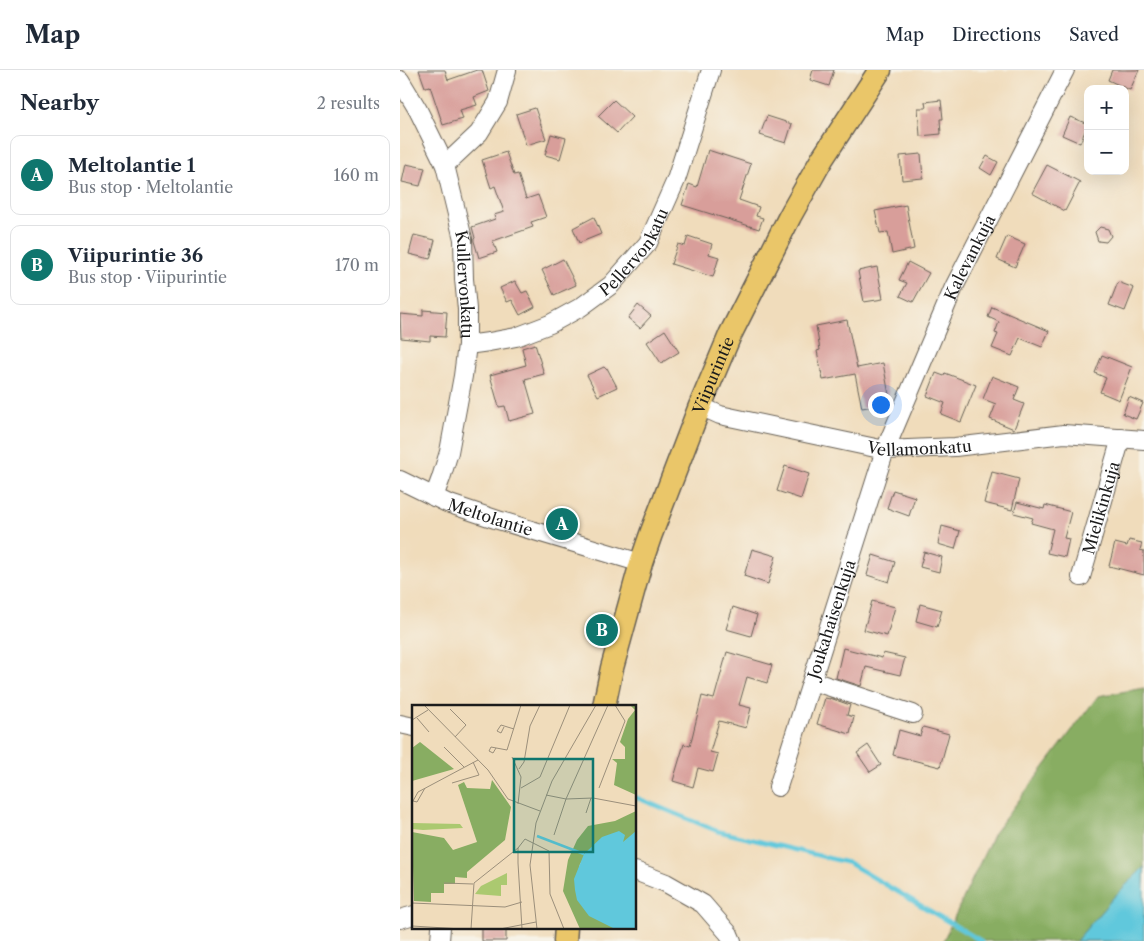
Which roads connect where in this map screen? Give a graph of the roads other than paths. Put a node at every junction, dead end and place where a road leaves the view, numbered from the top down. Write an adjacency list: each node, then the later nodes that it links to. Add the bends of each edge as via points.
1 (507, 70): 6 (street, via 498,102 479,133)
2 (711, 70): 7 (street, Pellervonkatu, via 676,180 648,243 611,285 550,324 516,336)
3 (880, 70): 8 (main road, Viipurintie, via 822,159 790,216 730,335)
4 (1065, 70): 11 (street, Kalevankuja, via 954,287)
5 (400, 80): 6 (street, Kullervonkatu)
6 (445, 165): 7 (street, Kullervonkatu, via 463,239)
7 (466, 345): 13 (street, Kullervonkatu, via 449,452)
8 (700, 406): 11 (street, Vellamonkatu, via 720,415); 14 (main road, Viipurintie)
9 (1121, 438): 10 (street, Vellamonkatu); 11 (street, Vellamonkatu, via 1064,434 955,447); 15 (street, Mielikinkuja)
10 (1144, 440)
11 (885, 450): 16 (street, Joukahaisenkuja)
12 (400, 480): 13 (street, Meltolantie)
13 (434, 497): 14 (street, Meltolantie)
14 (641, 563): 17 (main road, Viipurintie)
15 (1081, 577)
16 (812, 681): 18 (street); 19 (street, Joukahaisenkuja)
17 (604, 705)
18 (913, 714)
19 (778, 787)
20 (636, 871): 25 (street, via 666,883 703,904)
21 (441, 928): 23 (street)
22 (566, 928): 24 (main road)
23 (440, 941)
24 (565, 941)
25 (732, 941)

